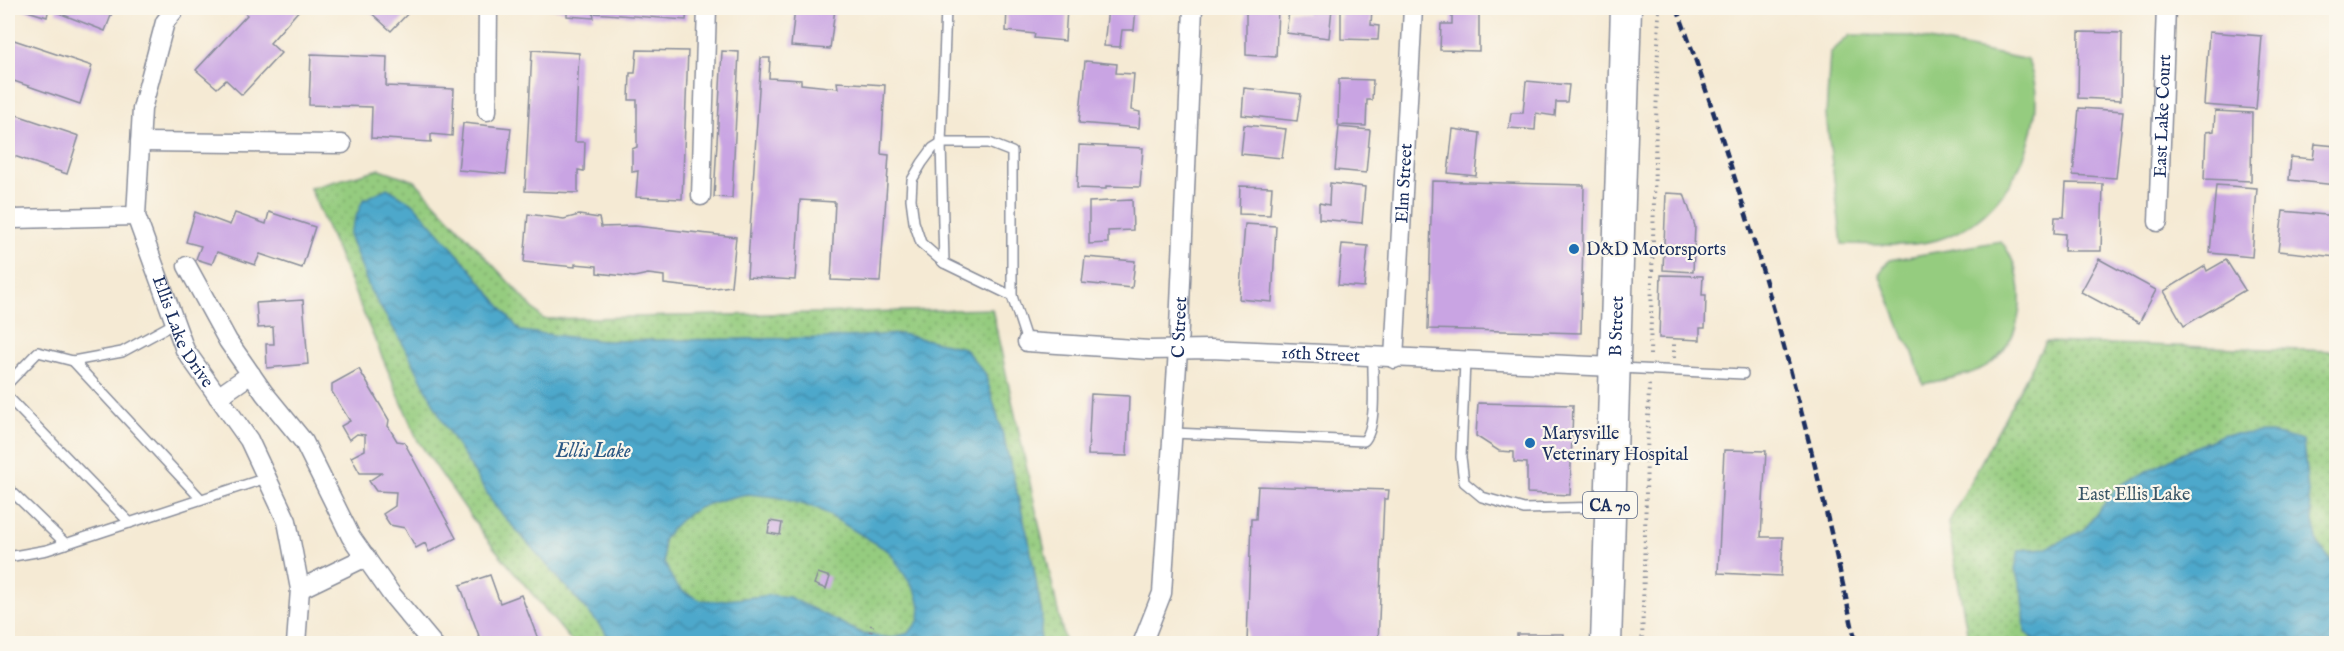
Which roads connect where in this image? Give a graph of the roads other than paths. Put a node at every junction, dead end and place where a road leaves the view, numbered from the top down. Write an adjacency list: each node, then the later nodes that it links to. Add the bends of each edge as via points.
1 (176, 8): 10 (street, Ellis Lake Drive, via 165,22 156,55 142,110)
2 (488, 8): 9 (street)
3 (707, 8): 13 (street)
4 (946, 8): 11 (lane)
5 (1193, 8): 22 (street, C Street)
6 (1413, 8): 24 (street, Elm Street)
7 (1626, 8): 27 (highway, B Street / CA 70)
8 (2166, 8): 16 (street, East Lake Court)
9 (486, 111)
10 (140, 142): 12 (street); 15 (street, Ellis Lake Drive)
11 (941, 143): 17 (lane); 17 (lane, via 933,148 912,180 911,199 921,243); 19 (lane, via 989,143 1012,152)
12 (342, 144)
13 (701, 196)
14 (8, 216): 15 (street)
15 (136, 216): 20 (street, Ellis Lake Drive)
16 (2157, 222)
17 (944, 263): 19 (lane)
18 (187, 266): 29 (street)
19 (1012, 296): 21 (lane)
20 (175, 323): 25 (lane, via 122,352); 32 (street, Ellis Lake Drive, via 185,350)
21 (1027, 342): 22 (street, 16th Street)
22 (1178, 350): 23 (street, 16th Street); 33 (street, C Street)
23 (1373, 357): 24 (street, 16th Street); 33 (lane, via 1372,419 1370,434 1364,441)
24 (1394, 359): 26 (street, 16th Street)
25 (73, 361): 30 (lane, via 38,352); 36 (lane)
26 (1465, 361): 27 (street, 16th Street); 37 (lane, via 1461,457 1464,482 1482,497 1524,509)
27 (1614, 367): 28 (lane); 37 (highway, B Street / CA 70)
28 (1743, 374)
29 (251, 375): 32 (street); 41 (street, via 304,442 351,537)
30 (8, 383)
31 (8, 397): 38 (lane)
32 (218, 397): 34 (street, Ellis Lake Drive, via 249,440)
33 (1173, 433): 45 (street, C Street, via 1162,594)
34 (266, 478): 36 (lane); 42 (street, Ellis Lake Drive, via 286,521)
35 (8, 488): 39 (lane)
36 (201, 499): 38 (lane)
37 (1610, 507): 46 (highway, B Street / CA 70)
38 (130, 523): 39 (lane)
39 (66, 544): 40 (lane)
40 (8, 557)
41 (366, 557): 42 (street); 44 (street)
42 (300, 589): 43 (street, Ellis Lake Drive)
43 (296, 644)
44 (433, 644)
45 (1142, 644)
46 (1606, 644)

